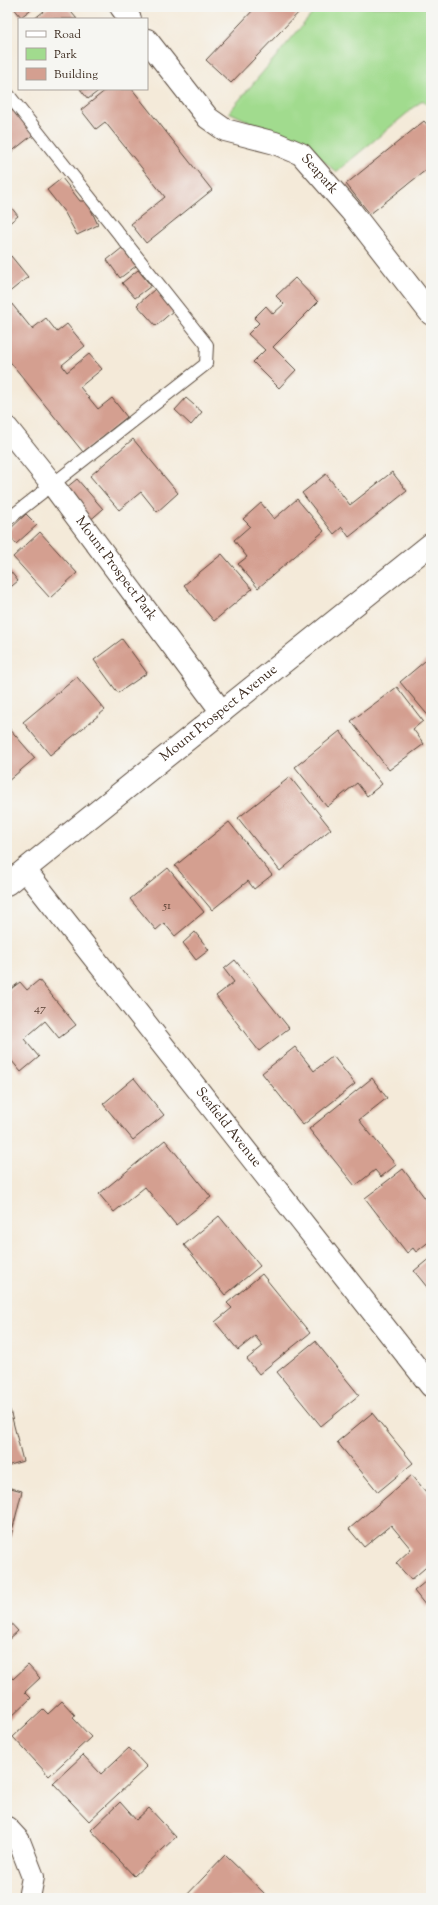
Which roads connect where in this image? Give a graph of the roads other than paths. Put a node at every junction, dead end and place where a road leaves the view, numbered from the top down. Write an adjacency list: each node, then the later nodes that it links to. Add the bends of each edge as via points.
1 (121, 7): 2 (street)
2 (129, 18)
3 (148, 41): 5 (street, Seapark, via 208,118 225,130 301,154 351,211)
4 (7, 93): 7 (lane, via 207,345 206,364)
5 (431, 314)
6 (7, 428): 7 (street, Mount Prospect Park)
7 (52, 484): 8 (lane); 10 (street, Mount Prospect Park)
8 (7, 520)
9 (431, 544): 10 (street, Mount Prospect Avenue)
10 (222, 712): 11 (street, Mount Prospect Avenue)
11 (25, 870): 12 (street, Mount Prospect Avenue); 13 (street, Seafield Avenue)
12 (7, 884)
13 (431, 1386)
14 (7, 1828): 15 (street, via 19,1841 33,1877)
15 (29, 1898)

